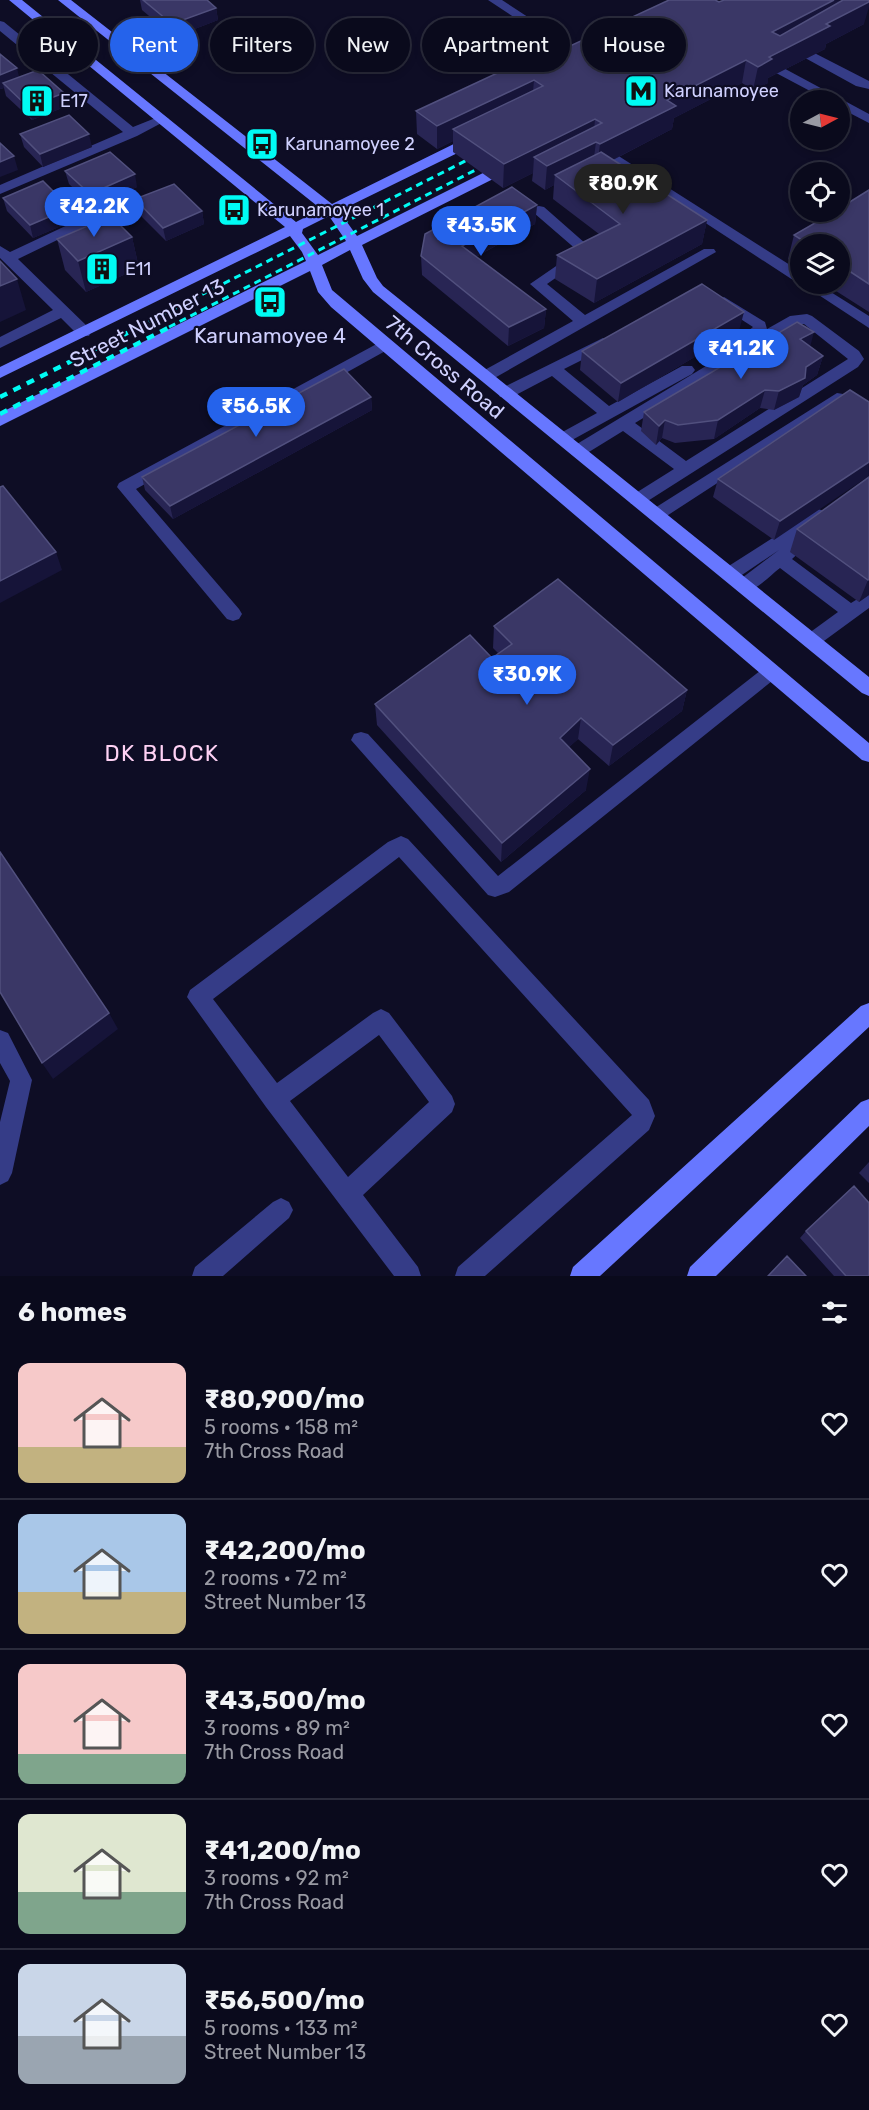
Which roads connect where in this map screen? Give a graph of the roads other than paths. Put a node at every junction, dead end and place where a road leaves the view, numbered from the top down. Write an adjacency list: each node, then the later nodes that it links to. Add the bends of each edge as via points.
1 (15, 0): 12 (street, 7th Cross Road)
2 (64, 0): 20 (street, 7th Cross Road)
3 (494, 0): 7 (lane)
4 (0, 25): 14 (lane)
5 (782, 40): 8 (lane)
6 (752, 55): 9 (lane)
7 (582, 57)
8 (869, 85)
9 (817, 90)
10 (850, 108): 11 (lane)
11 (869, 118)
12 (163, 120): 14 (lane); 21 (street, 7th Cross Road)
13 (488, 132): 20 (street, Street Number 13)
14 (132, 133): 17 (lane)
15 (522, 159): 22 (street, Street Number 13)
16 (617, 159): 26 (lane)
17 (0, 190)
18 (539, 210): 30 (lane, via 587,251 537,284)
19 (106, 211): 24 (lane)
20 (332, 211): 21 (street, Street Number 13); 22 (street, 7th Cross Road)
21 (296, 229): 25 (street, 7th Cross Road); 32 (street, Street Number 13)
22 (354, 243): 25 (street, Street Number 13); 38 (street, 7th Cross Road, via 378,289)
23 (709, 252): 30 (lane)
24 (4, 254): 29 (lane)
25 (314, 263): 35 (street, 7th Cross Road, via 325,292); 42 (street, Street Number 13)
26 (790, 272)
27 (709, 293): 40 (lane, via 760,325 760,331)
28 (824, 294): 31 (lane)
29 (64, 311): 32 (lane); 34 (lane)
30 (584, 322): 38 (lane)
31 (869, 323)
32 (84, 332): 37 (street, Street Number 13)
33 (615, 336): 36 (lane)
34 (0, 343)
35 (384, 345): 54 (lane, via 125,487); 56 (street, 7th Cross Road)
36 (554, 369): 39 (lane); 40 (lane)
37 (0, 374)
38 (486, 376): 39 (street, 7th Cross Road)
39 (506, 393): 44 (street, 7th Cross Road)
40 (608, 414): 44 (lane)
41 (869, 416): 48 (lane, via 849,400 837,398)
42 (0, 420)
43 (624, 423): 45 (lane); 46 (lane); 46 (lane, via 795,319 807,319 854,355 853,363)
44 (563, 439): 45 (street, 7th Cross Road)
45 (578, 452): 47 (street, 7th Cross Road)
46 (686, 469): 47 (lane)
47 (638, 500): 48 (street, 7th Cross Road)
48 (656, 515): 50 (street, 7th Cross Road)
49 (780, 559): 50 (lane, via 832,511); 51 (lane); 53 (lane)
50 (730, 574): 51 (street, 7th Cross Road)
51 (744, 586): 55 (street, 7th Cross Road)
52 (869, 599): 53 (lane)
53 (851, 612): 55 (lane)
54 (233, 614)
55 (811, 641): 57 (street, 7th Cross Road)
56 (771, 672): 58 (lane, via 495,888); 59 (street, 7th Cross Road)
57 (869, 688)
58 (361, 740)
59 (869, 754)
60 (869, 1013): 70 (street)
61 (0, 1041): 64 (lane, via 21,1080)
62 (274, 1099): 65 (lane); 65 (lane, via 381,1020 444,1104); 69 (lane, via 198,997 401,845 633,1099 644,1116)
63 (869, 1110): 71 (street)
64 (0, 1173)
65 (347, 1194): 68 (lane)
66 (281, 1210): 67 (lane)
67 (204, 1276)
68 (410, 1276)
69 (467, 1276)
70 (582, 1276)
71 (699, 1276)

